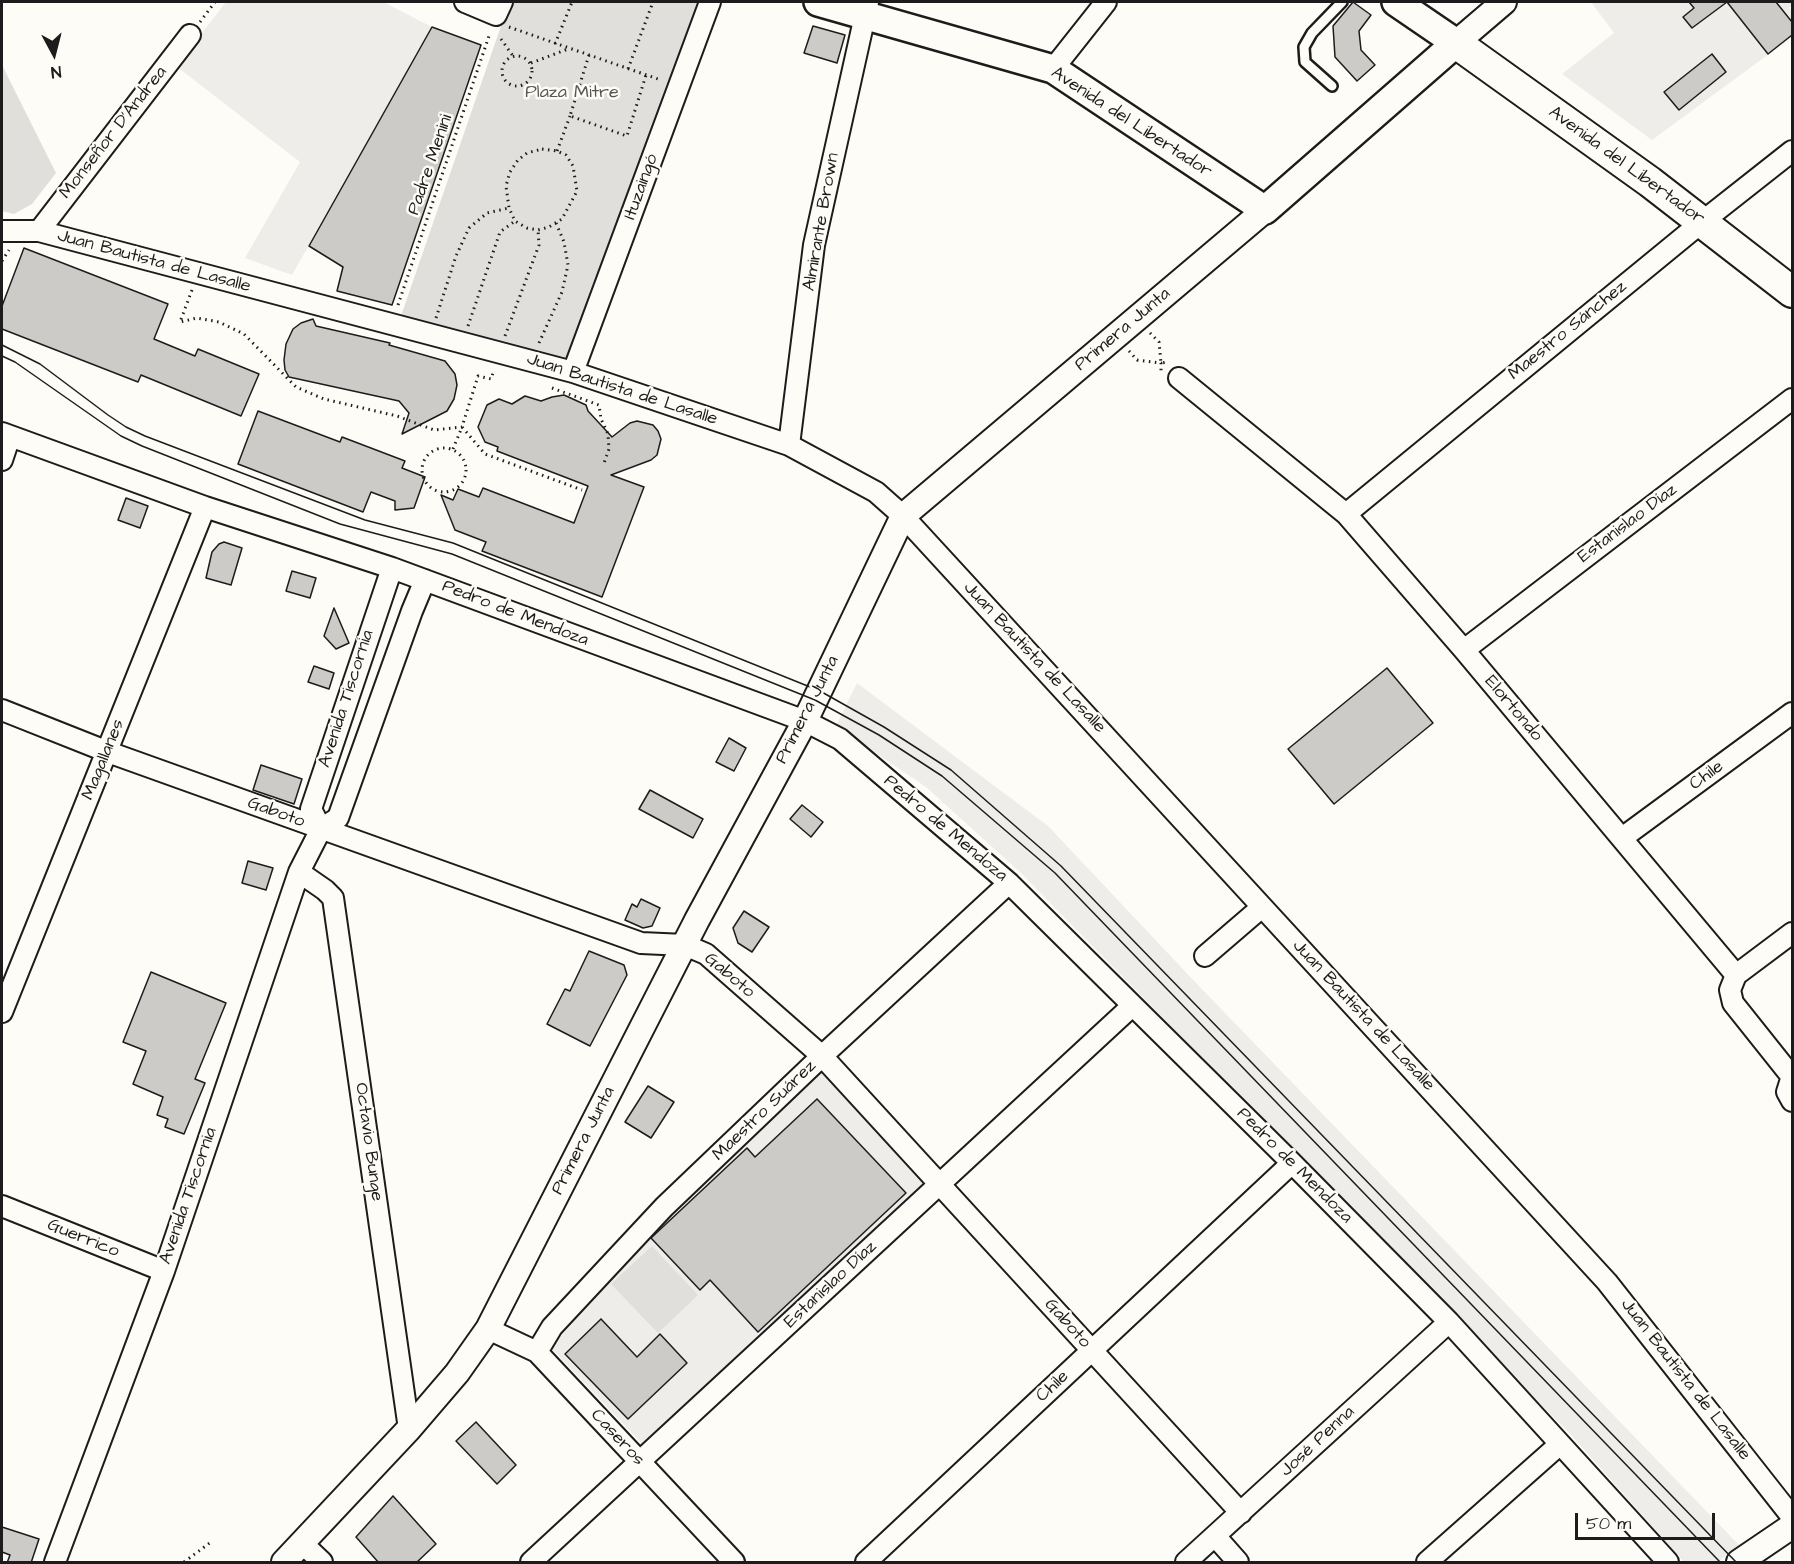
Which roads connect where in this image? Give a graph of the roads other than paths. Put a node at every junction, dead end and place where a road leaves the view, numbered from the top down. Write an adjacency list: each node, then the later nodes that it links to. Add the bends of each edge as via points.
1 (465, 2): 9 (street)
2 (710, 2): 20 (street, Ituzaingó)
3 (818, 2): 8 (main road, Avenida del Libertador)
4 (1106, 2): 12 (street)
5 (1342, 2): 13 (lane, via 1304,47 1305,62)
6 (1396, 2): 11 (main road)
7 (1504, 2): 11 (street, Primera Junta)
8 (866, 8): 12 (main road, Avenida del Libertador); 24 (street, Almirante Brown, via 814,245)
9 (502, 14)
10 (190, 35): 17 (street, Monseñor D'Andrea)
11 (1456, 43): 15 (main road, Primera Junta); 16 (main road, Avenida del Libertador)
12 (1053, 69): 15 (main road, Avenida del Libertador)
13 (1332, 86)
14 (1792, 151): 16 (street, Maestro Sánchez)
15 (1265, 210): 28 (street, Primera Junta)
16 (1702, 222): 19 (main road, Avenida del Libertador); 27 (street, Maestro Sánchez)
17 (39, 231): 18 (street, Juan Bautista de Lasalle); 20 (street, Juan Bautista de Lasalle)
18 (8, 237)
19 (1792, 292)
20 (573, 372): 24 (street, Juan Bautista de Lasalle)
21 (1172, 372): 27 (street, Elortondo)
22 (1792, 399): 31 (street, Estanislao Díaz)
23 (6, 435): 25 (street); 26 (street, Pedro de Mendoza)
24 (789, 445): 28 (street, Juan Bautista de Lasalle, via 876,492)
25 (2, 460)
26 (205, 507): 29 (street, Pedro de Mendoza); 35 (street, Magallanes)
27 (1346, 514): 31 (street, Elortondo)
28 (903, 516): 34 (street, Primera Junta); 40 (street, Juan Bautista de Lasalle)
29 (392, 568): 30 (street, Pedro de Mendoza); 36 (street, Avenida Tiscornia, via 311,809)
30 (425, 580): 34 (street, Pedro de Mendoza); 36 (street, Avenida Tiscornia, via 339,818)
31 (1464, 650): 37 (street, Elortondo)
32 (2, 710): 35 (street, Gaboto)
33 (1792, 713): 37 (street, Chile)
34 (805, 721): 39 (street, Pedro de Mendoza, via 840,739); 42 (street, Primera Junta)
35 (108, 752): 36 (street, Gaboto); 46 (street, Magallanes)
36 (321, 829): 38 (street, Avenida Tiscornia); 42 (street, Gaboto, via 641,943)
37 (1622, 838): 44 (street, Elortondo)
38 (299, 872): 53 (street, Avenida Tiscornia); 58 (street, Octavio Bunge, via 333,898)
39 (1009, 884): 45 (street, Pedro de Mendoza); 47 (street, Maestro Suárez)
40 (1262, 907): 43 (street); 62 (street, Juan Bautista de Lasalle, via 1607,1282)
41 (1792, 933): 44 (street)
42 (685, 945): 47 (street, Gaboto, via 706,954); 55 (street, Primera Junta)
43 (1205, 956)
44 (1736, 975): 48 (street, via 1730,990 1733,1004)
45 (1131, 1006): 50 (street, Pedro de Mendoza); 51 (street, Estanislao Díaz)
46 (2, 1012)
47 (822, 1056): 51 (street, Gaboto); 57 (street, Maestro Suárez, via 664,1207 552,1327)
48 (1792, 1076): 49 (street, via 1787,1092)
49 (1792, 1101)
50 (1292, 1163): 54 (street, Pedro de Mendoza); 56 (street, Chile)
51 (940, 1184): 56 (street, Gaboto); 60 (street, Estanislao Díaz)
52 (2, 1206): 53 (street, Guerrico)
53 (164, 1271): 66 (street, Avenida Tiscornia)
54 (1449, 1322): 59 (street, Pedro de Mendoza); 61 (street, José Penna)
55 (488, 1329): 57 (street, Caseros); 58 (street, Primera Junta)
56 (1092, 1351): 61 (street, Gaboto); 71 (street, Chile)
57 (537, 1352): 60 (street, Caseros)
58 (409, 1429): 65 (street, Primera Junta)
59 (1559, 1445): 74 (street); 75 (street, Pedro de Mendoza)
60 (640, 1462): 69 (street, Estanislao Díaz); 70 (street, Caseros)
61 (1241, 1513): 64 (street, José Penna)
62 (1792, 1517)
63 (1792, 1526): 76 (street)
64 (1215, 1536): 72 (street, José Penna); 73 (street)
65 (302, 1543): 67 (street, Primera Junta); 68 (street)
66 (56, 1563)
67 (284, 1563)
68 (322, 1563)
69 (531, 1563)
70 (734, 1563)
71 (866, 1563)
72 (1186, 1563)
73 (1238, 1563)
74 (1427, 1563)
75 (1668, 1563)
76 (1739, 1563)

